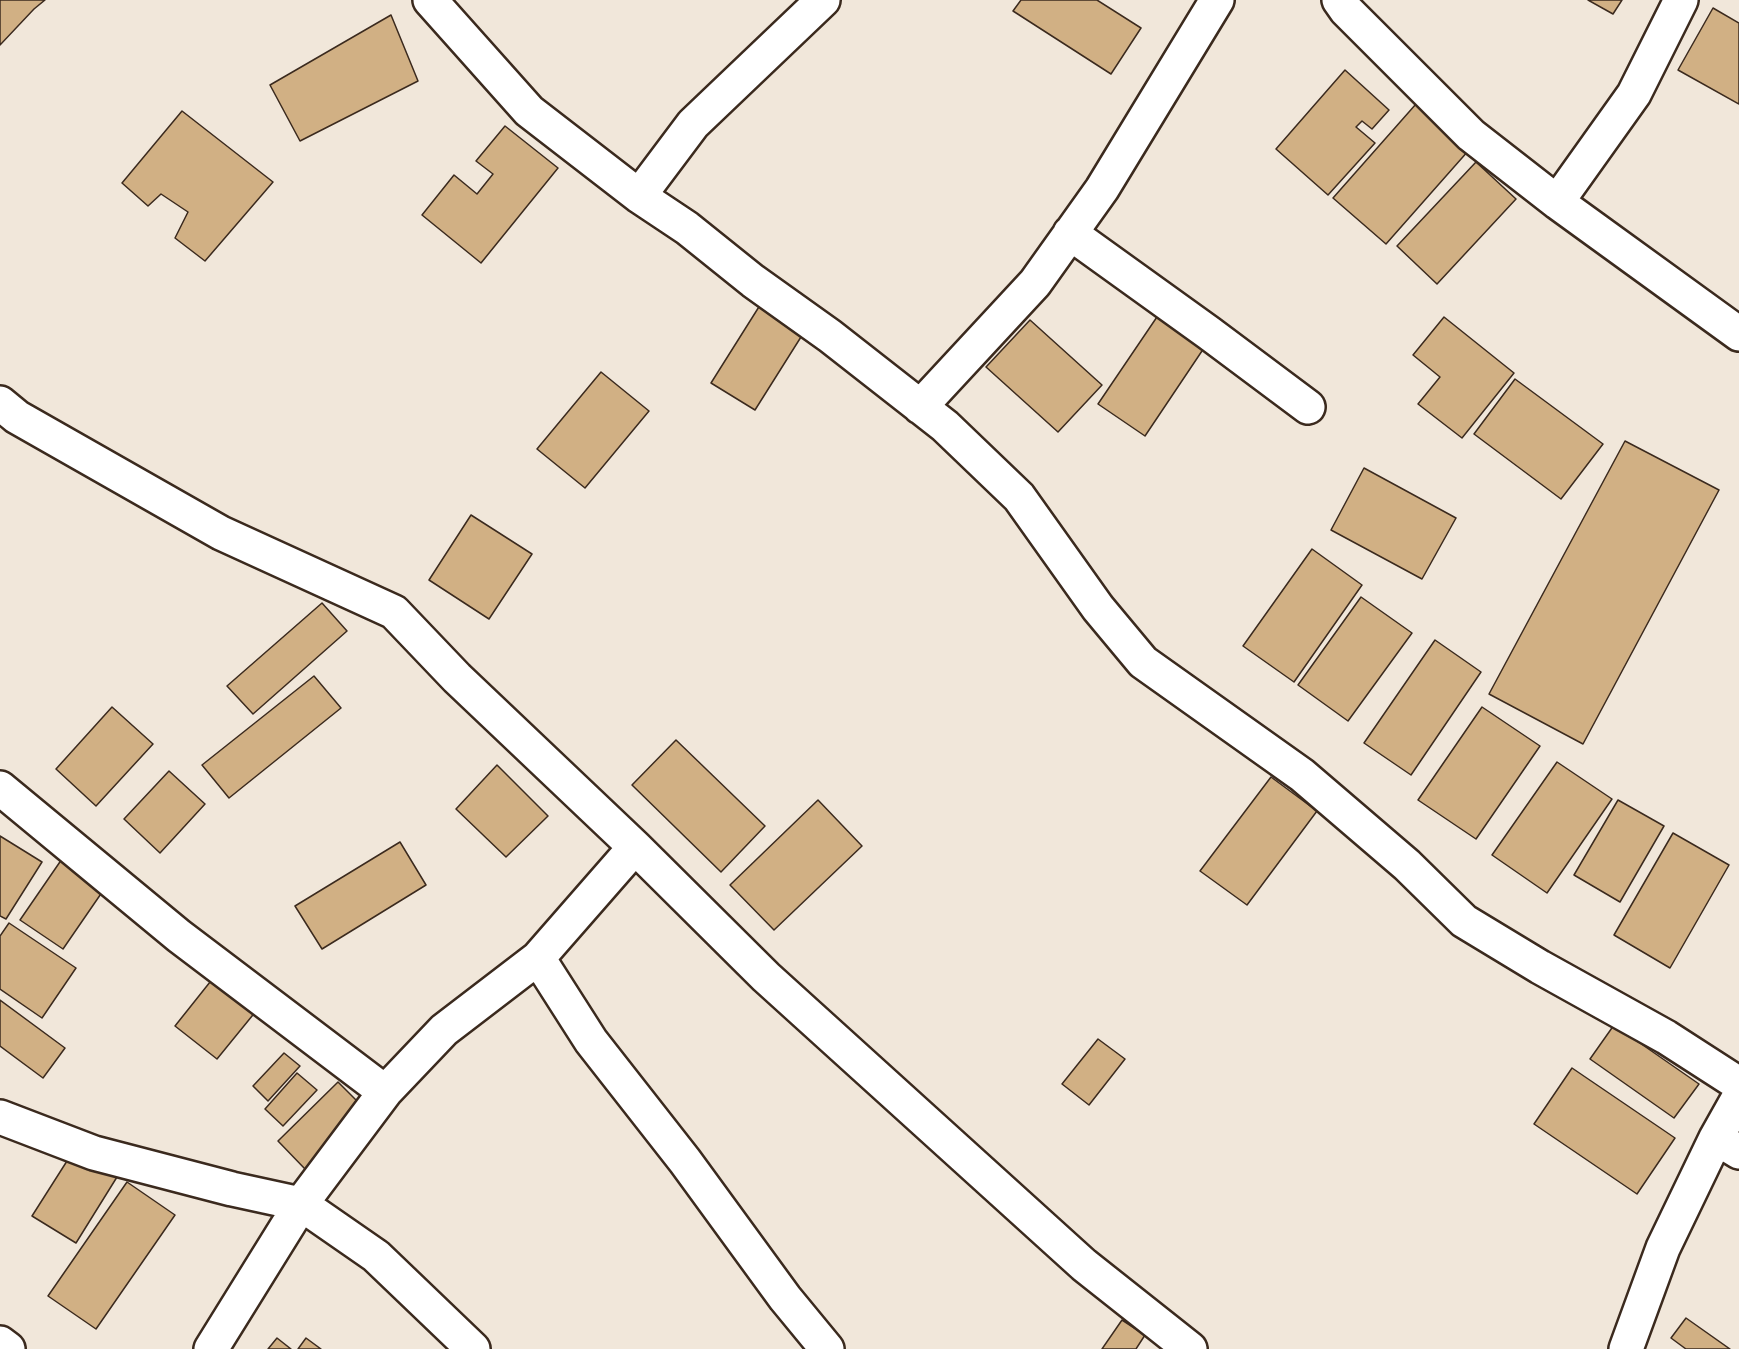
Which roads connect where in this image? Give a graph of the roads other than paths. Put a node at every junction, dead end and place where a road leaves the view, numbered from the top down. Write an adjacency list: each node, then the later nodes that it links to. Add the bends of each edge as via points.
1 (430, 0): 6 (street, via 529,111)
2 (823, 0): 6 (street, via 693,124)
3 (1217, 0): 8 (street, via 1102,189)
4 (1339, 0): 7 (street, via 1471,135)
5 (1681, 0): 7 (street, via 1634,94)
6 (639, 196): 11 (street, via 687,228)
7 (1557, 202): 9 (street)
8 (1070, 233): 11 (street, via 1035,283); 12 (street)
9 (1739, 334)
10 (0, 403): 14 (street, via 17,417 221,533 393,612)
11 (920, 407): 16 (street, via 1018,497 1098,608 1143,662 1302,775 1407,865 1464,921 1666,1037)
12 (1308, 407)
13 (0, 788): 17 (street, via 179,936)
14 (635, 847): 15 (street); 27 (street, via 766,977 969,1163 1084,1265)
15 (538, 958): 17 (street, via 444,1030); 26 (street, via 591,1041 685,1161 784,1298)
16 (1739, 1084)
17 (385, 1092): 21 (street)
18 (1739, 1097): 20 (street)
19 (0, 1118): 21 (street, via 94,1152)
20 (1727, 1145): 28 (street, via 1663,1248)
21 (302, 1204): 24 (street); 25 (street, via 376,1256)
22 (0, 1343): 23 (street)
23 (9, 1349)
24 (211, 1349)
25 (472, 1349)
26 (827, 1349)
27 (1190, 1349)
28 (1626, 1349)

